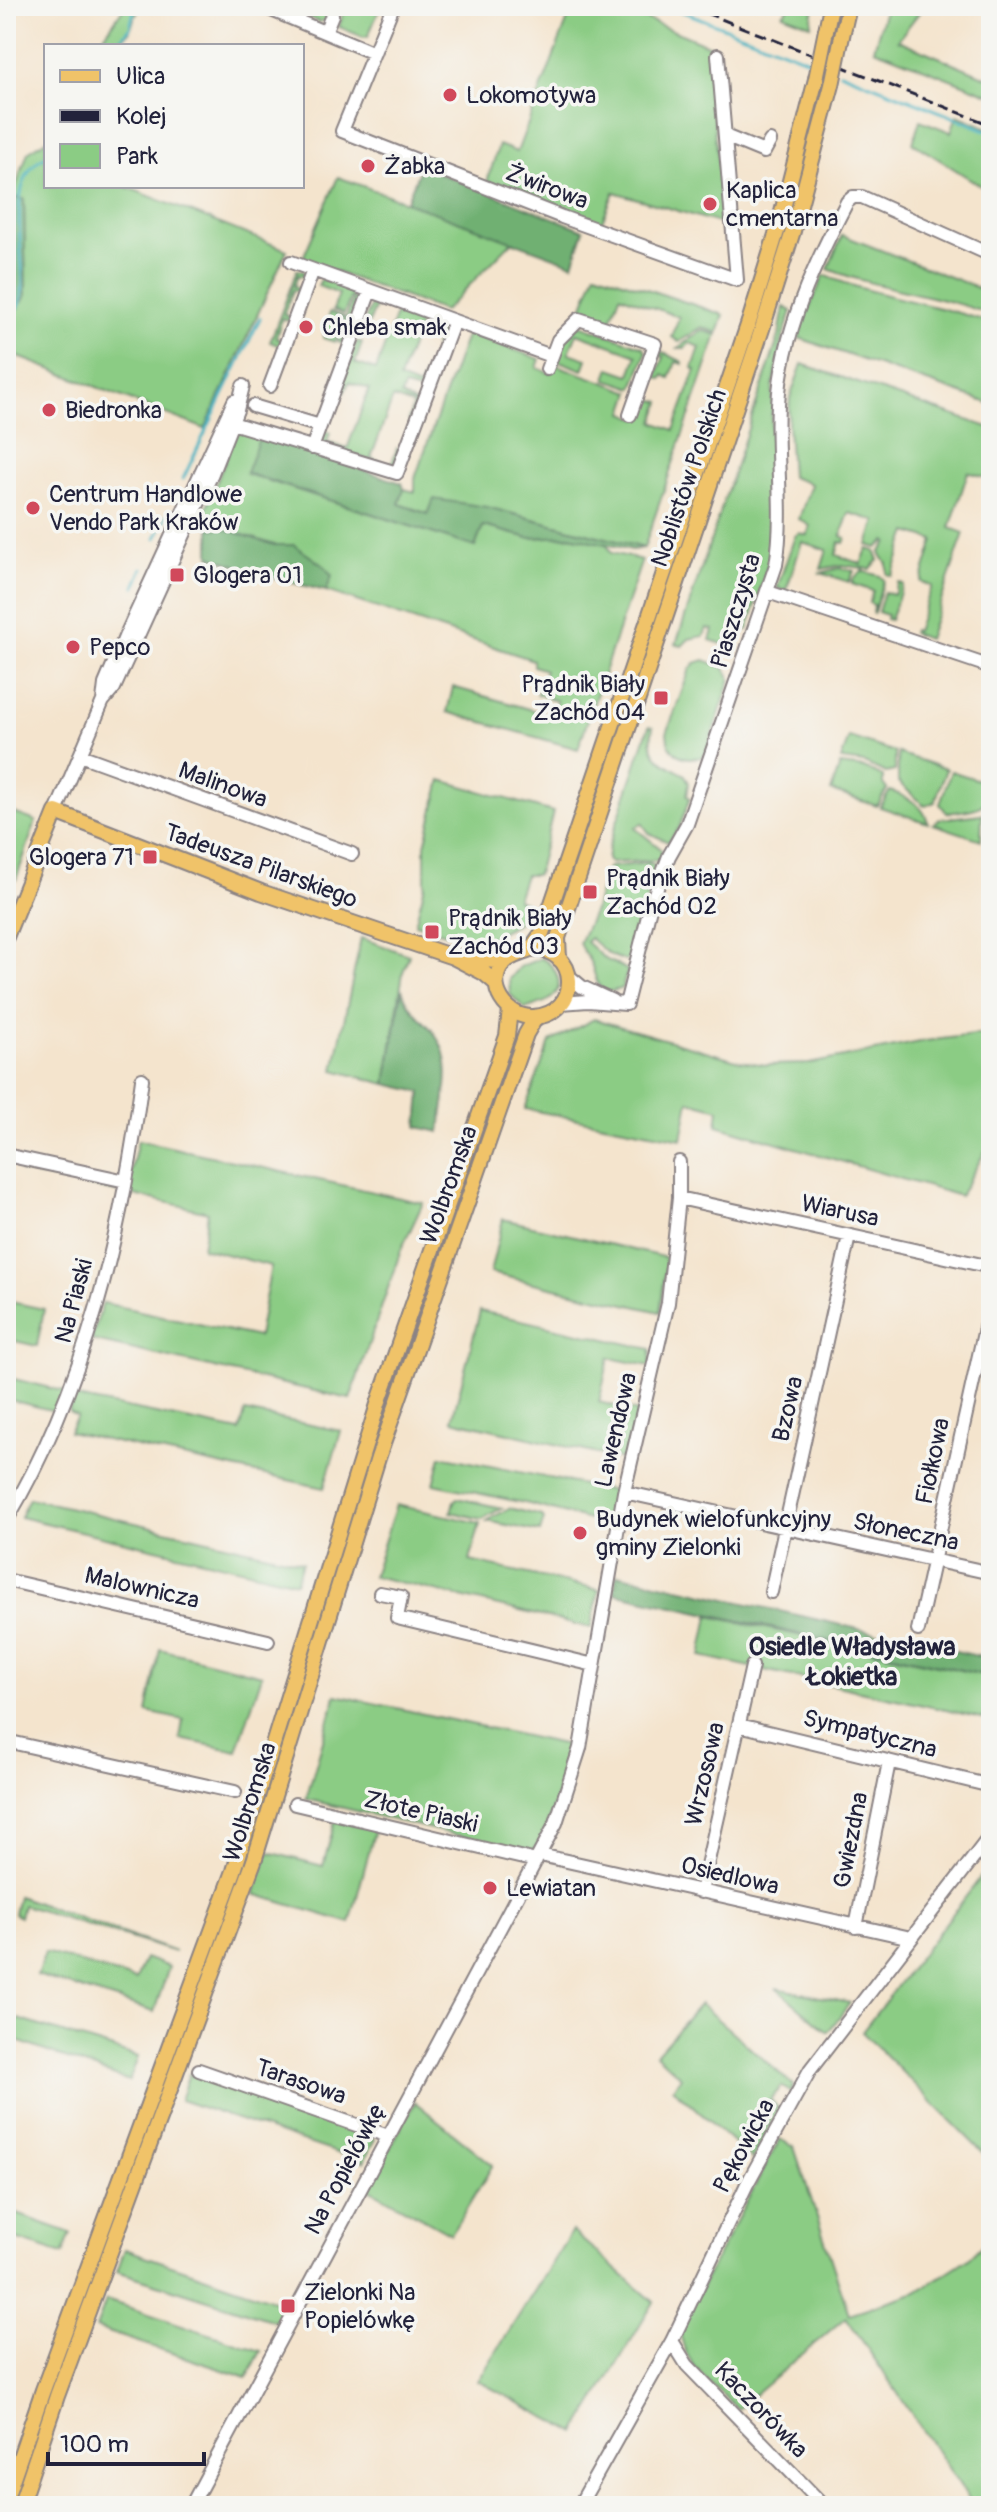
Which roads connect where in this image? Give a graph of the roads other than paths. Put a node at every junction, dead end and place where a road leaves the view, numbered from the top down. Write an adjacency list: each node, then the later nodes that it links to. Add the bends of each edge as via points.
1 (262, 6): 6 (street)
2 (393, 6): 7 (street)
3 (831, 6): 29 (main road, Noblistów Polskich, bridge, via 778,228 749,322 542,933)
4 (849, 6): 31 (main road, Noblistów Polskich, bridge, via 793,231 558,938)
5 (332, 15): 6 (street)
6 (325, 32): 7 (street)
7 (374, 53): 9 (street, Żwirowa, via 342,131 737,280)
8 (718, 55): 9 (street)
9 (725, 136): 10 (street, via 764,152)
10 (770, 141)
11 (991, 255): 22 (street, Piaszczysta, via 862,197 852,198 843,210 788,338 777,414 781,524)
12 (291, 262): 13 (street)
13 (313, 270): 14 (street); 16 (street)
14 (370, 291): 15 (street); 20 (street)
15 (454, 321): 18 (street, via 549,362 559,339 581,318 655,344); 21 (street, via 399,472)
16 (270, 386)
17 (253, 406): 20 (street)
18 (630, 415)
19 (232, 423): 21 (street); 24 (street, via 114,688); 24 (street, via 243,386 125,637)
20 (320, 426): 21 (street)
21 (312, 448)
22 (768, 592): 23 (street); 35 (street, Piaszczysta, via 687,824 651,904 626,1004)
23 (991, 667)
24 (103, 701): 25 (street)
25 (80, 755): 26 (street); 27 (street, Malinowa)
26 (56, 812): 28 (main road); 30 (main road, Tadeusza Pilarskiego, via 261,892)
27 (352, 854)
28 (6, 937)
29 (530, 950): 31 (main road); 32 (main road)
30 (453, 957): 32 (main road, Tadeusza Pilarskiego); 34 (main road, Tadeusza Pilarskiego)
31 (559, 959): 33 (main road)
32 (505, 962): 34 (main road)
33 (570, 977): 35 (street); 36 (main road)
34 (496, 983): 37 (main road)
35 (612, 1001): 36 (street)
36 (561, 1003): 38 (main road)
37 (510, 1010): 38 (main road); 73 (main road, Wolbromska, via 507,1036 379,1401 234,1871)
38 (536, 1017): 74 (main road, Wolbromska, via 378,1458 254,1861)
39 (142, 1079): 42 (street, Na Piaski)
40 (6, 1155): 42 (street)
41 (679, 1162): 43 (street)
42 (126, 1181): 48 (street, Na Piaski, via 78,1373 40,1461)
43 (679, 1198): 44 (street, Wiarusa); 47 (street, Lawendowa, via 668,1303)
44 (849, 1236): 45 (street, Wiarusa); 49 (street, Bzowa)
45 (991, 1267)
46 (991, 1301): 50 (street, Fiołkowa)
47 (624, 1492): 49 (street, Słoneczna); 57 (street, Lawendowa)
48 (6, 1521)
49 (784, 1528): 50 (street, Słoneczna); 53 (street, Bzowa)
50 (934, 1560): 51 (street, Słoneczna); 55 (street, Fiołkowa)
51 (991, 1573)
52 (6, 1580): 56 (street, Malownicza)
53 (771, 1592)
54 (380, 1593): 57 (street, via 401,1597 397,1618)
55 (918, 1630)
56 (268, 1641)
57 (594, 1665): 66 (street, Lawendowa, via 580,1748 556,1823)
58 (752, 1666): 59 (street, Wrzosowa)
59 (739, 1725): 61 (street, Sympatyczna); 67 (street, Wrzosowa)
60 (6, 1741): 63 (street)
61 (889, 1762): 62 (street, Sympatyczna); 68 (street, Gwiezdna)
62 (991, 1786)
63 (235, 1792)
64 (295, 1804): 66 (street, Złote Piaski)
65 (991, 1835): 69 (street, Pękowicka)
66 (538, 1858): 67 (street, Osiedlowa); 71 (street, Na Popielówkę)
67 (701, 1892): 68 (street, Osiedlowa)
68 (856, 1927): 69 (street, Osiedlowa)
69 (911, 1938): 72 (street, Pękowicka, via 808,2074 747,2184)
70 (199, 2070): 71 (street, Tarasowa)
71 (388, 2136): 75 (street, Na Popielówkę)
72 (672, 2341): 76 (street, Pękowicka); 77 (street, Kaczorówka, via 687,2365)
73 (6, 2498)
74 (20, 2506)
75 (191, 2506)
76 (579, 2506)
77 (824, 2506)

